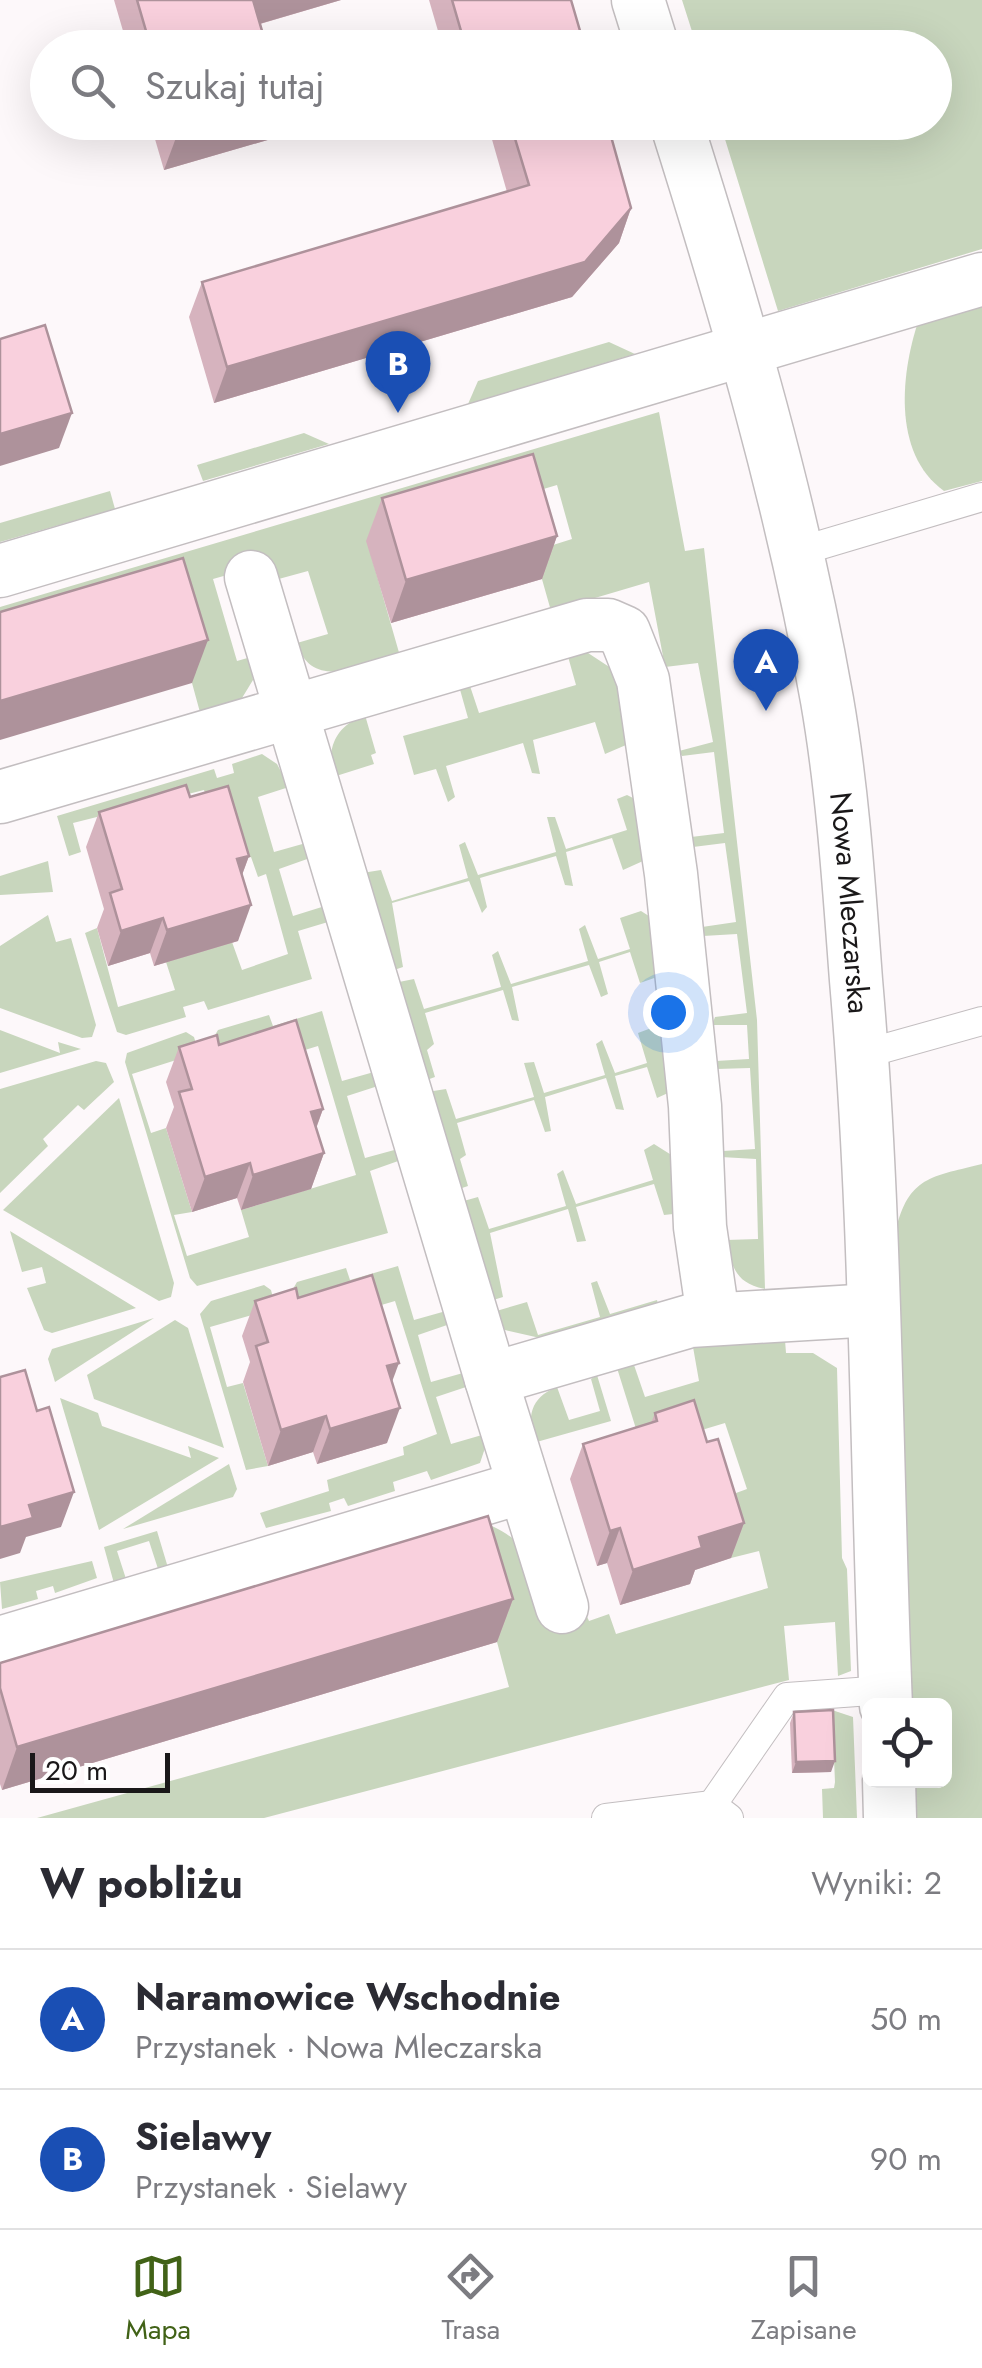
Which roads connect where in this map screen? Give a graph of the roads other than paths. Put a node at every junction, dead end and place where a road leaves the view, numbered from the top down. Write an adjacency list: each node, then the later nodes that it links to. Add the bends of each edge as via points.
1 (638, 0): 2 (street)
2 (647, 30)
3 (682, 140): 5 (street, Nowa Mleczarska)
4 (982, 279): 5 (street)
5 (748, 349): 7 (street, Nowa Mleczarska); 8 (street)
6 (982, 497): 7 (lane)
7 (797, 552): 13 (street, Nowa Mleczarska, via 827,702)
8 (0, 570)
9 (251, 577): 10 (street)
10 (291, 710): 11 (street); 15 (street, via 587,626 624,632 644,680 686,990 700,1226); 16 (street)
11 (0, 797)
12 (982, 1021): 13 (lane)
13 (864, 1054): 14 (street, Nowa Mleczarska)
14 (873, 1310): 15 (street); 20 (street, Nowa Mleczarska)
15 (713, 1316): 16 (street)
16 (492, 1379): 17 (street)
17 (523, 1486): 18 (street); 19 (street)
18 (562, 1606)
19 (0, 1643)
20 (885, 1698): 22 (lane, via 787,1696)
21 (888, 1788): 24 (street)
22 (720, 1811): 23 (lane)
23 (606, 1818)
24 (890, 1818)

